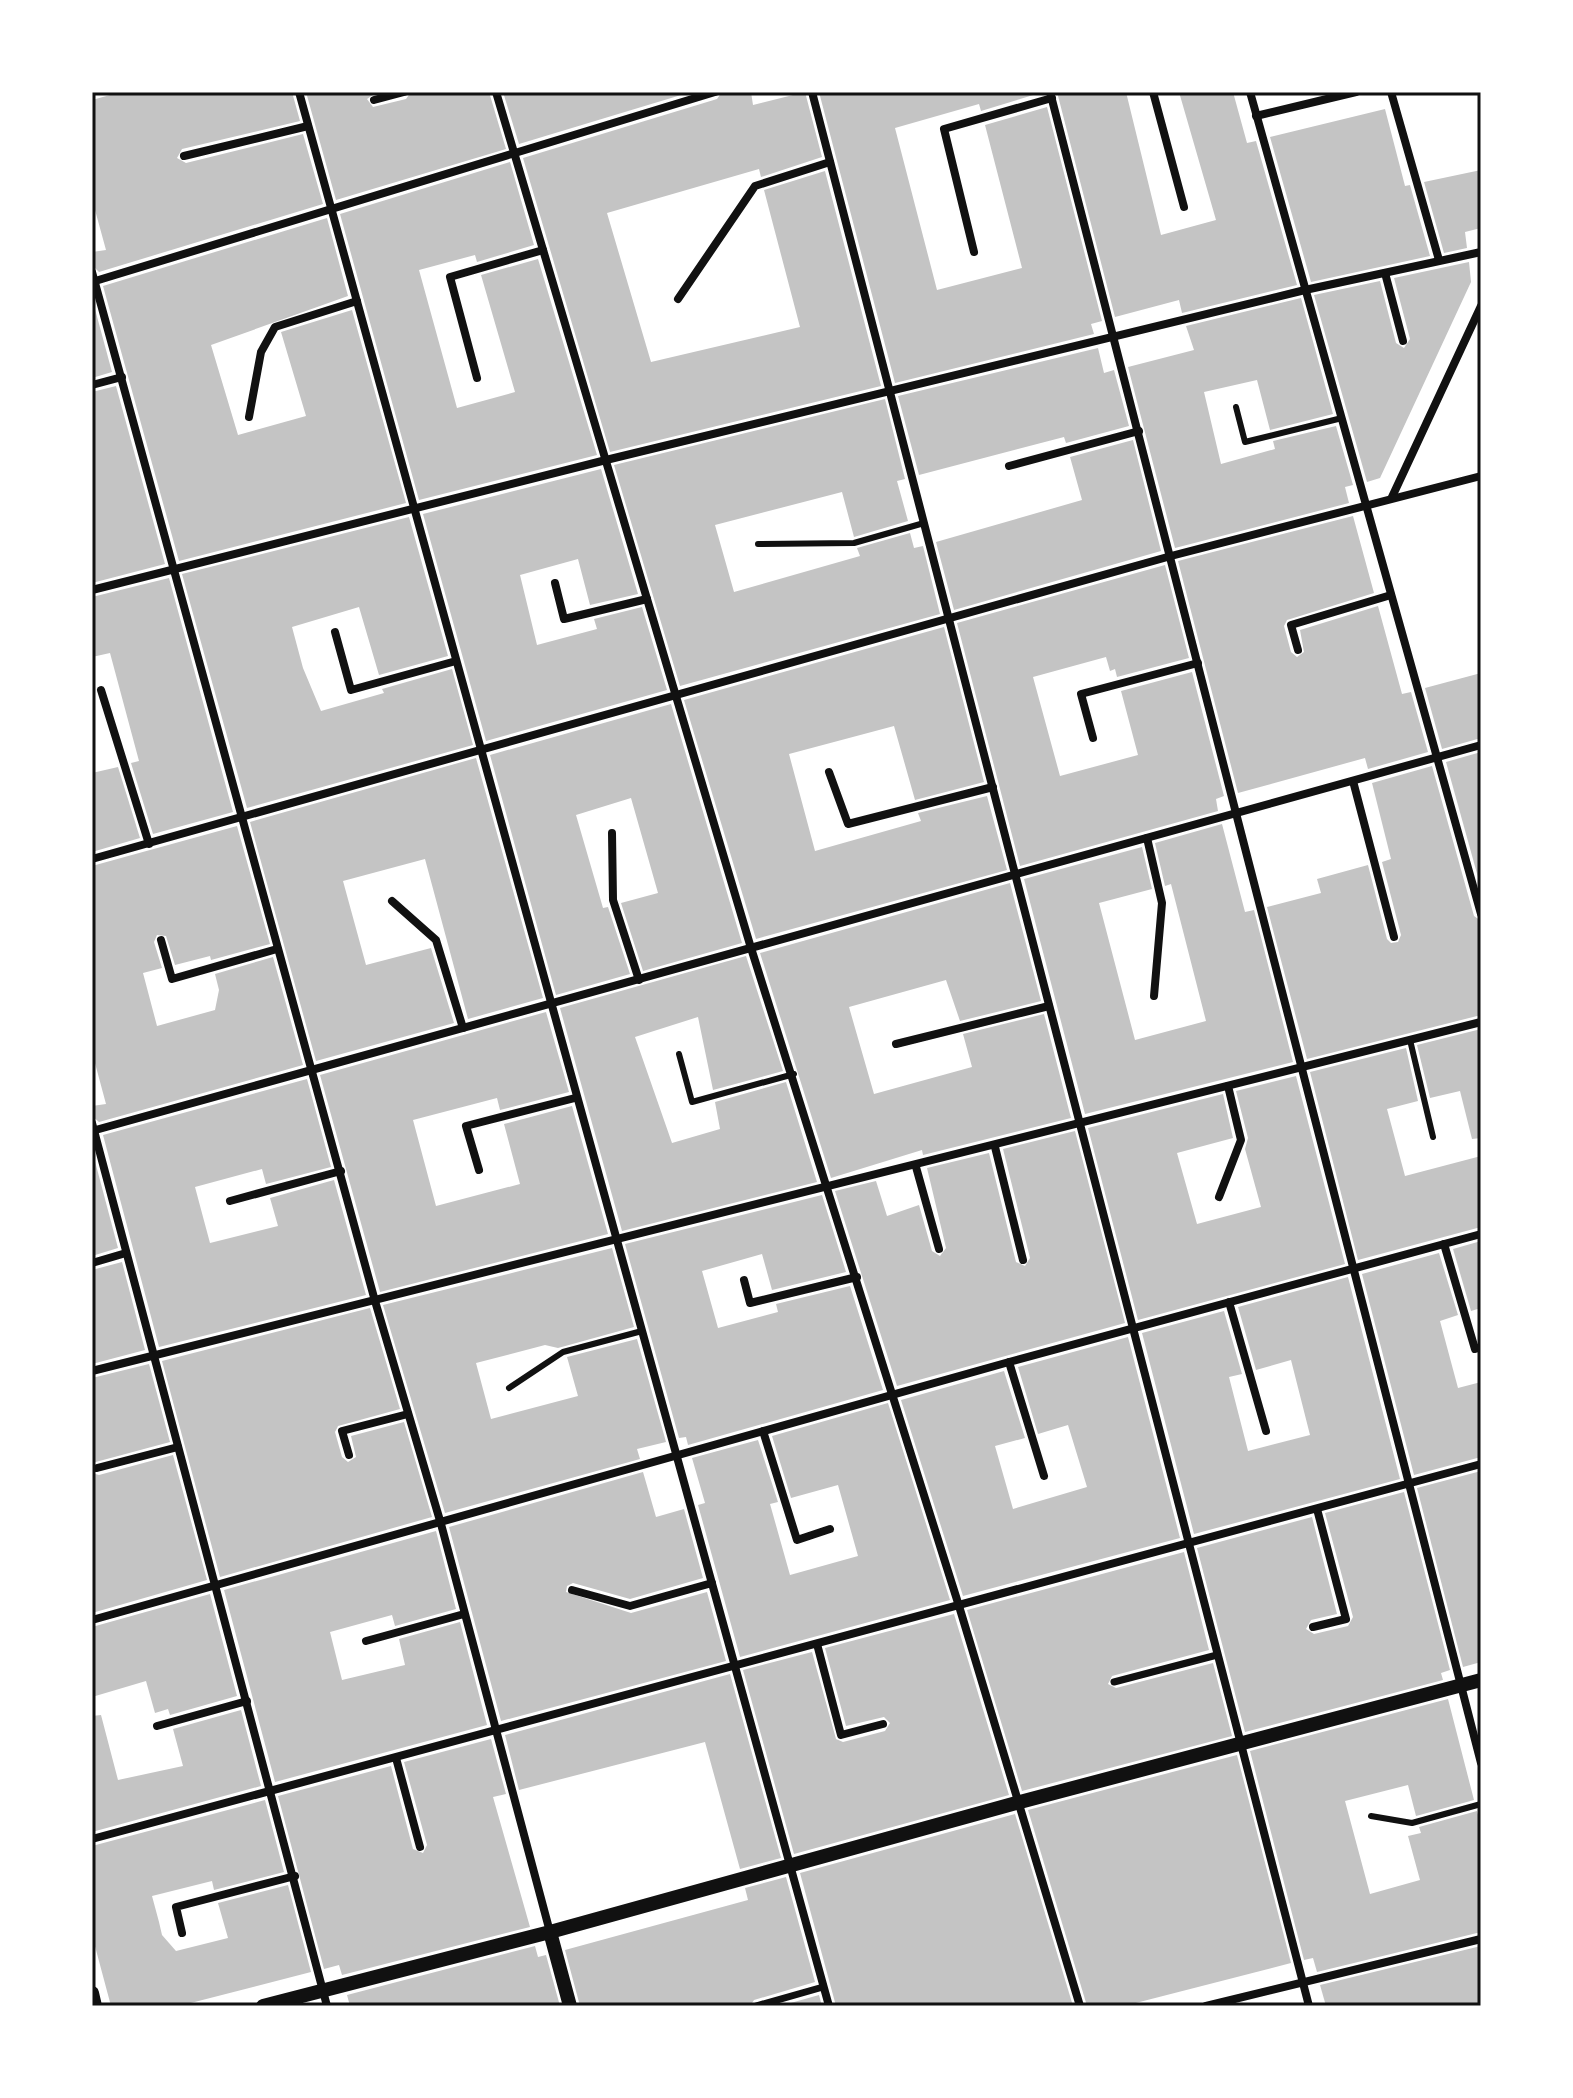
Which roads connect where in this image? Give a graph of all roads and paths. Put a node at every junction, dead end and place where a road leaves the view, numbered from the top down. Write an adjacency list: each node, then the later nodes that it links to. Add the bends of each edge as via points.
1 (299, 92): 13 (street)
2 (404, 92): 11 (street)
3 (496, 92): 14 (street)
4 (715, 92): 14 (street)
5 (812, 92): 16 (street)
6 (1153, 92): 18 (street)
7 (1250, 92): 12 (street)
8 (1356, 92): 12 (street)
9 (1391, 92): 22 (street)
10 (1051, 95): 20 (street, via 944,129); 29 (street)
11 (374, 100)
12 (1256, 116): 25 (street)
13 (308, 126): 15 (street); 17 (street)
14 (514, 152): 17 (street); 19 (street)
15 (184, 156)
16 (830, 162): 26 (street, via 755,186); 34 (street)
17 (330, 206): 24 (street); 27 (street)
18 (1184, 207)
19 (543, 250): 32 (street, via 450,277); 39 (street)
20 (974, 252)
21 (1481, 252): 22 (street)
22 (1439, 260): 23 (street)
23 (1385, 273): 25 (street); 30 (street)
24 (93, 278): 31 (street)
25 (1305, 290): 29 (street); 37 (street)
26 (678, 299)
27 (357, 301): 36 (street, via 275,327 261,352); 44 (street)
28 (1481, 306): 42 (street)
29 (1115, 339): 34 (street); 38 (street)
30 (1403, 341)
31 (122, 377): 33 (street); 48 (street)
32 (477, 378)
33 (92, 385)
34 (890, 394): 39 (street); 45 (street)
35 (1236, 407): 37 (lane, via 1245,442)
36 (249, 417)
37 (1342, 418): 43 (street)
38 (1139, 431): 40 (street); 47 (street)
39 (606, 460): 44 (street); 52 (street)
40 (1009, 466)
41 (1481, 476): 42 (street)
42 (1392, 497): 43 (street)
43 (1365, 504): 47 (street); 51 (street)
44 (413, 508): 48 (street); 56 (street)
45 (924, 523): 46 (lane, via 854,543); 53 (street)
46 (758, 544)
47 (1171, 556): 53 (street); 57 (street)
48 (173, 569): 50 (street); 68 (street)
49 (555, 583): 52 (street, via 564,619)
50 (92, 590)
51 (1391, 595): 55 (street, via 1291,625); 63 (street)
52 (647, 599): 59 (street)
53 (948, 618): 59 (street); 66 (street)
54 (335, 632): 56 (street, via 351,690)
55 (1298, 650)
56 (456, 661): 62 (street)
57 (1198, 663): 60 (street, via 1081,694); 67 (street)
58 (101, 690): 71 (street)
59 (677, 697): 62 (street); 78 (street)
60 (1093, 738)
61 (1481, 745): 63 (street)
62 (480, 752): 68 (street); 82 (street)
63 (1437, 757): 65 (street); 75 (street)
64 (829, 772): 66 (street, via 848,824)
65 (1353, 781): 67 (street); 76 (street)
66 (993, 787): 73 (street)
67 (1236, 812): 70 (street); 89 (street)
68 (244, 819): 71 (street); 79 (street)
69 (612, 833): 80 (street, via 613,900)
70 (1147, 838): 73 (street); 81 (street, via 1162,903)
71 (149, 844): 72 (street)
72 (92, 859)
73 (1016, 875): 78 (street); 83 (street)
74 (392, 901): 85 (street, via 436,940)
75 (1481, 914)
76 (1394, 937)
77 (161, 940): 79 (street, via 172,979)
78 (751, 948): 80 (street); 91 (street)
79 (277, 949): 90 (street)
80 (639, 980): 82 (street)
81 (1154, 996)
82 (549, 1004): 85 (street); 93 (street)
83 (1049, 1006): 87 (street); 94 (street)
84 (1481, 1022): 86 (street)
85 (463, 1028): 90 (street)
86 (1410, 1040): 89 (street); 96 (lane)
87 (896, 1044)
88 (679, 1054): 91 (lane, via 692,1102)
89 (1301, 1068): 92 (street); 111 (street)
90 (313, 1069): 95 (street); 100 (street)
91 (794, 1074): 101 (street)
92 (1228, 1086): 94 (street); 102 (street, via 1241,1140)
93 (575, 1098): 99 (street, via 466,1126); 105 (street)
94 (1080, 1126): 97 (street); 116 (street)
95 (93, 1128): 108 (street)
96 (1433, 1137)
97 (995, 1147): 98 (street); 109 (street)
98 (916, 1167): 101 (street); 107 (street)
99 (479, 1170)
100 (341, 1171): 103 (street); 114 (street)
101 (829, 1188): 105 (street); 112 (street)
102 (1219, 1197)
103 (230, 1201)
104 (1481, 1234): 106 (street)
105 (616, 1241): 114 (street); 117 (street)
106 (1444, 1244): 111 (street); 118 (street, via 1475,1349)
107 (939, 1249)
108 (126, 1253): 110 (street); 119 (street)
109 (1023, 1260)
110 (92, 1263)
111 (1353, 1269): 115 (street); 133 (street)
112 (857, 1277): 113 (street, via 750,1303); 123 (street)
113 (744, 1280)
114 (375, 1301): 119 (street); 124 (street)
115 (1229, 1302): 116 (street); 126 (street)
116 (1132, 1328): 120 (street); 137 (street)
117 (642, 1331): 122 (lane, via 563,1352); 129 (street)
118 (1481, 1347)
119 (154, 1356): 121 (street); 127 (street)
120 (1009, 1362): 123 (street); 132 (street)
121 (92, 1371)
122 (509, 1388)
123 (893, 1395): 125 (street); 141 (street)
124 (408, 1414): 128 (street, via 342,1431); 135 (street)
125 (763, 1431): 129 (street); 136 (street, via 797,1540)
126 (1266, 1431)
127 (178, 1447): 131 (street); 139 (street)
128 (349, 1455)
129 (677, 1455): 135 (street); 138 (street)
130 (1481, 1464): 133 (street)
131 (97, 1468)
132 (1044, 1476)
133 (1408, 1484): 134 (street); 151 (street)
134 (1317, 1509): 137 (street); 144 (street, via 1346,1619)
135 (441, 1524): 139 (street); 142 (street)
136 (830, 1529)
137 (1189, 1543): 141 (street); 147 (street)
138 (712, 1583): 140 (street, via 630,1606); 148 (street)
139 (215, 1586): 143 (street); 152 (street)
140 (572, 1590)
141 (959, 1606): 146 (street); 160 (street)
142 (464, 1614): 145 (street); 155 (street)
143 (92, 1620)
144 (1313, 1627)
145 (366, 1641)
146 (817, 1644): 148 (street); 153 (street, via 841,1735)
147 (1217, 1655): 150 (street); 156 (street)
148 (736, 1666): 155 (street); 165 (street)
149 (1481, 1680): 151 (street)
150 (1114, 1682)
151 (1460, 1686): 156 (street); 158 (street)
152 (247, 1701): 154 (street); 159 (street)
153 (883, 1724)
154 (157, 1726)
155 (496, 1731): 157 (street); 167 (street)
156 (1242, 1743): 160 (street); 170 (street)
157 (396, 1758): 159 (street); 164 (street)
158 (1481, 1763)
159 (271, 1792): 163 (street); 166 (street)
160 (1020, 1802): 165 (street); 180 (street)
161 (1481, 1804): 162 (lane, via 1412,1823)
162 (1371, 1816)
163 (92, 1839)
164 (420, 1847)
165 (790, 1865): 167 (street); 171 (street)
166 (295, 1876): 168 (street, via 176,1907); 172 (street)
167 (550, 1932): 172 (street); 177 (street)
168 (182, 1933)
169 (1481, 1939): 170 (street)
170 (1303, 1982): 181 (street); 182 (street)
171 (823, 1987): 178 (street); 179 (street)
172 (323, 1990): 175 (street); 176 (street)
173 (92, 1993): 174 (street)
174 (95, 2006)
175 (263, 2006)
176 (327, 2006)
177 (570, 2006)
178 (756, 2006)
179 (829, 2006)
180 (1080, 2006)
181 (1206, 2006)
182 (1309, 2006)

